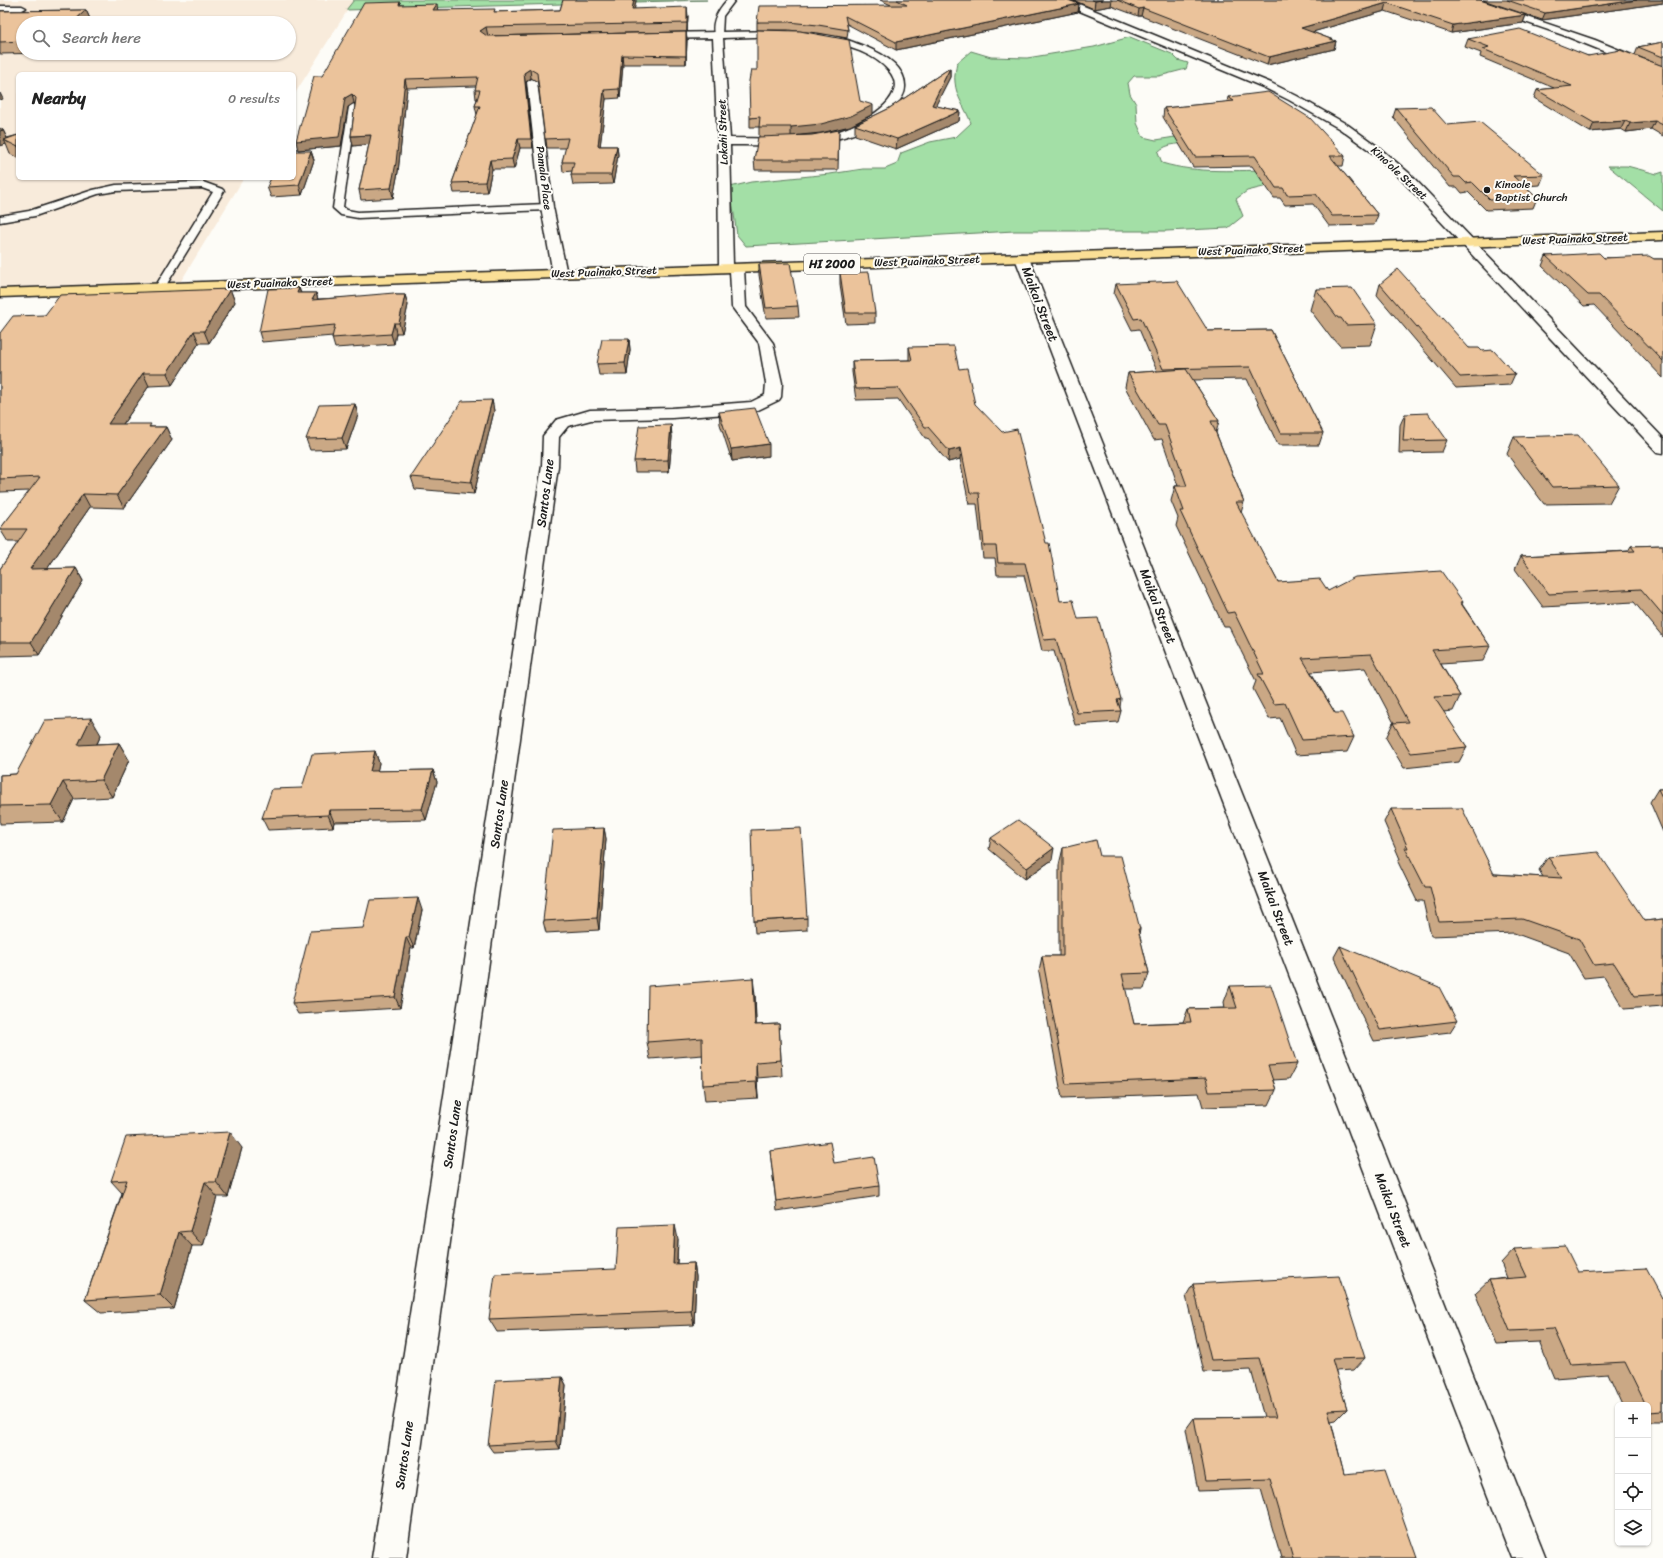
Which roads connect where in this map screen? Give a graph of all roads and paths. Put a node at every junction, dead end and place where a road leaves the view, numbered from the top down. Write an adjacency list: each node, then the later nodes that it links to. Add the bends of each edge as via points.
1 (731, 0): 7 (lane, Lokahi Street, via 718,18)
2 (1061, 0): 17 (street, Kinoʻole Street, via 1266,85 1324,114 1387,160)
3 (1469, 0): 10 (street, via 1601,46)
4 (0, 8): 5 (lane)
5 (22, 8)
6 (796, 34): 7 (street)
7 (718, 35): 9 (street); 13 (street, Lokahi Street)
8 (811, 35): 13 (street, via 854,45 884,60 894,69 899,79 901,90 895,102 872,122 830,136 798,140)
9 (648, 36)
10 (1663, 72)
11 (532, 82): 14 (street, Pamala Place)
12 (353, 107): 14 (lane, via 338,208 344,213 358,215)
13 (724, 142): 19 (street, Lokahi Street)
14 (547, 207): 20 (street, Pamala Place)
15 (3, 220): 21 (lane, via 116,188 203,185 219,190)
16 (1663, 236): 17 (highway, West Puainako Street / HI 2000)
17 (1468, 242): 18 (highway, West Puainako Street / HI 2000); 23 (street, Kinoʻole Street)
18 (1022, 258): 19 (highway, West Puainako Street / HI 2000); 25 (street, Maikai Street)
19 (732, 268): 20 (highway, West Puainako Street / HI 2000); 24 (street, Santos Lane, via 739,307 766,343 774,383 773,396 754,407 590,415 562,424 551,436 550,466)
20 (560, 274): 21 (highway, West Puainako Street / HI 2000)
21 (160, 287): 22 (highway, West Puainako Street / HI 2000)
22 (0, 293)
23 (1663, 448)
24 (389, 1558)
25 (1529, 1558)

